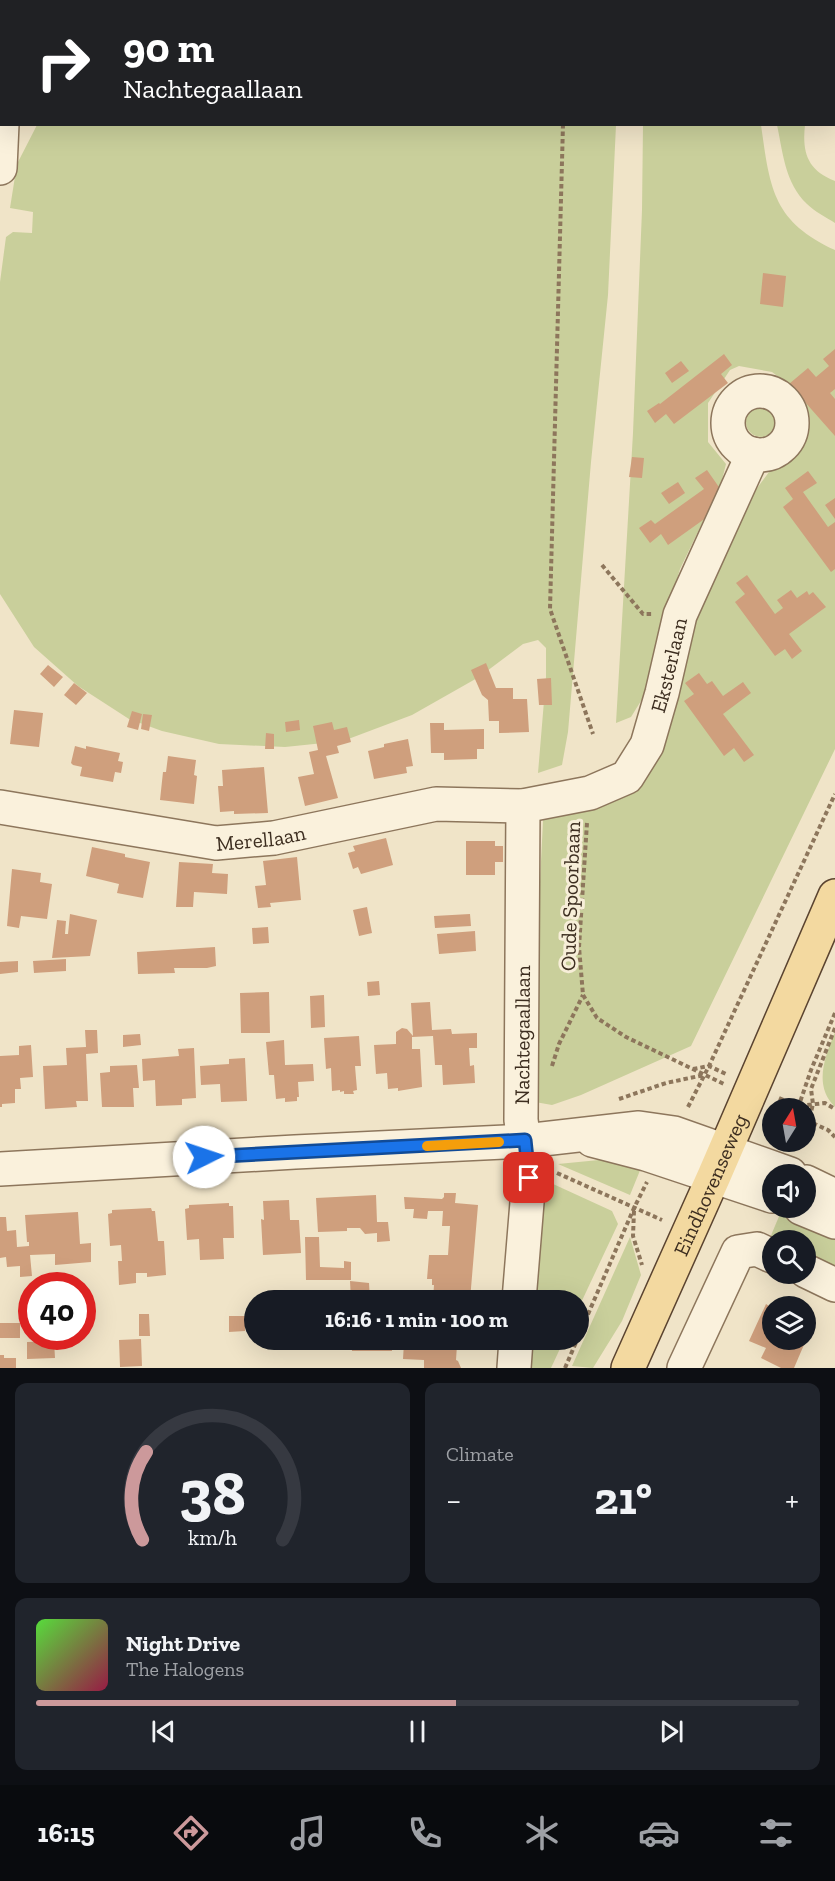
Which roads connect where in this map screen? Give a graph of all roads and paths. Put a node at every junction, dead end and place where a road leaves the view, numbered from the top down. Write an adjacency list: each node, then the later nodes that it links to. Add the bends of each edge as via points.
1 (2, 126): 3 (street)
2 (563, 126): 7 (path, via 550,609)
3 (0, 168)
4 (753, 454): 6 (street, Eksterlaan)
5 (602, 564): 6 (path, via 643,614)
6 (680, 615): 8 (street, Eksterlaan, via 647,745 627,777)
7 (593, 734)
8 (590, 793): 10 (street, Eksterlaan); 13 (path, Oude Spoorbaan, via 579,947)
9 (835, 794): 17 (path)
10 (523, 806): 11 (street, Merellaan, via 436,804 274,838 216,843); 25 (street, Nachtegaallaan, via 521,1120)
11 (0, 807)
12 (835, 896): 26 (main road, Eindhovenseweg)
13 (583, 995): 16 (path); 17 (path, Oude Spoorbaan, via 597,1018 626,1038)
14 (835, 1013): 18 (path)
15 (835, 1028): 19 (path, via 811,1089)
16 (549, 1072)
17 (704, 1075): 20 (path)
18 (801, 1098)
19 (812, 1098)
20 (617, 1100)
21 (816, 1104): 22 (path)
22 (835, 1108)
23 (816, 1125): 24 (path)
24 (835, 1137)
25 (526, 1150): 26 (street, via 570,1135 639,1128 674,1133); 27 (street, via 295,1152); 32 (path); 40 (street, Nachtegaallaan, via 529,1178)
26 (719, 1164): 28 (street); 30 (street); 35 (main road, Eindhovenseweg)
27 (0, 1169)
28 (762, 1170)
29 (816, 1187): 31 (street)
30 (762, 1190)
31 (835, 1196)
32 (634, 1208): 35 (path); 37 (path, Eindhovenseweg, via 633,1236); 41 (path)
33 (816, 1214): 34 (street)
34 (835, 1222)
35 (690, 1232): 46 (main road, Eindhovenseweg)
36 (762, 1251): 47 (street, via 738,1252)
37 (643, 1267)
38 (816, 1276): 39 (street)
39 (835, 1285)
40 (520, 1290)
41 (589, 1312)
42 (515, 1350): 44 (street)
43 (573, 1350): 45 (path)
44 (514, 1368)
45 (565, 1368)
46 (628, 1368)
47 (684, 1368)

